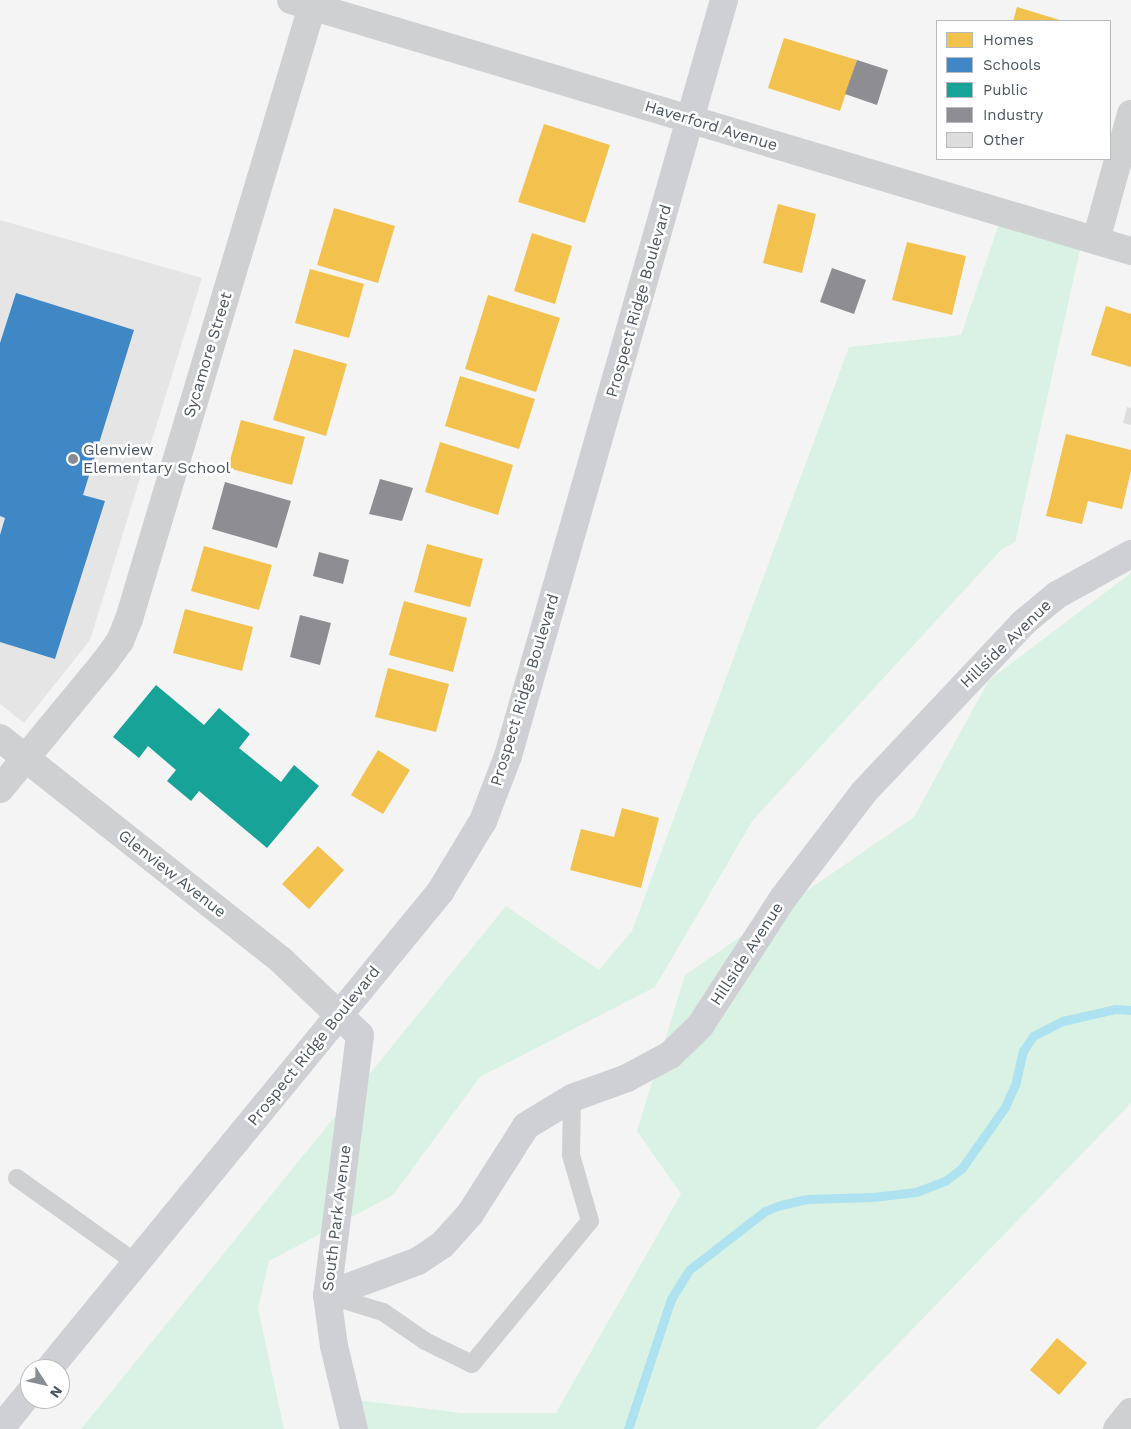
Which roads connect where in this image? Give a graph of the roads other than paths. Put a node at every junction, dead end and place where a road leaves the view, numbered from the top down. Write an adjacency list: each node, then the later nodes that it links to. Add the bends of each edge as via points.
1 (724, 0): 4 (street, Prospect Ridge Boulevard)
2 (306, 2): 4 (street, Haverford Avenue); 9 (street, Sycamore Street, via 129,620 104,663)
3 (1131, 114): 5 (street)
4 (690, 120): 5 (street, Haverford Avenue); 11 (street, Prospect Ridge Boulevard, via 508,756 483,821 440,892)
5 (1096, 240): 6 (street, Haverford Avenue)
6 (1131, 251)
7 (1131, 554): 12 (street, Hillside Avenue, via 1057,595 1023,623 864,792 783,898 700,1026 670,1055 627,1078)
8 (0, 738): 9 (street, Glenview Avenue)
9 (25, 757): 10 (street, Sycamore Street); 11 (street, Glenview Avenue, via 281,960)
10 (0, 788)
11 (339, 1014): 14 (street, Prospect Ridge Boulevard); 15 (street, South Park Avenue, via 360,1035)
12 (572, 1098): 15 (street, Hillside Avenue, via 526,1126 470,1214 442,1244 418,1261); 15 (lane, via 571,1155 590,1221 472,1364 425,1342 383,1312)
13 (17, 1178): 14 (lane)
14 (136, 1264): 16 (street, Prospect Ridge Boulevard)
15 (327, 1294): 20 (street, South Park Avenue, via 334,1346)
16 (57, 1359)
17 (20, 1404): 19 (street)
18 (1131, 1412): 21 (street)
19 (0, 1429)
20 (354, 1429)
21 (1117, 1429)

